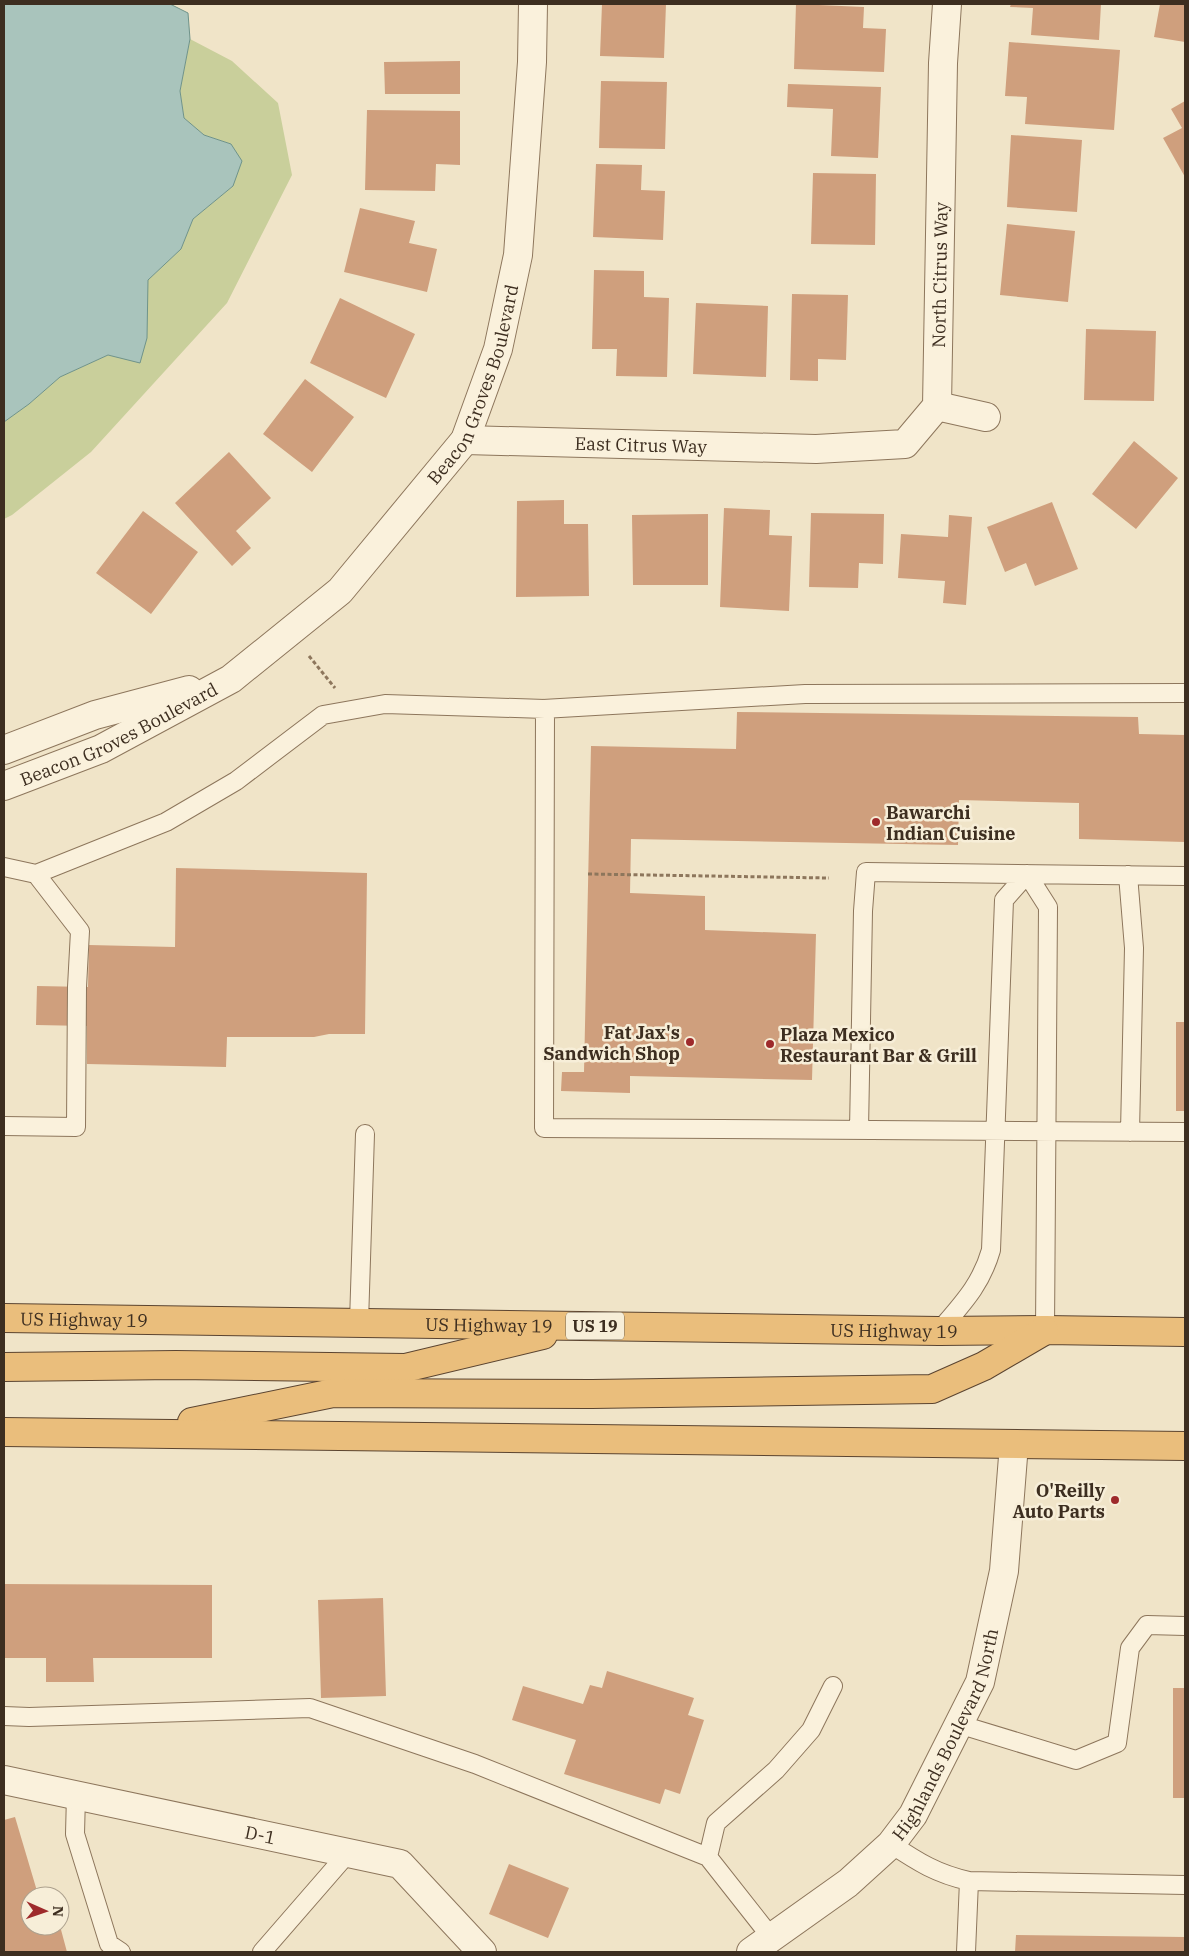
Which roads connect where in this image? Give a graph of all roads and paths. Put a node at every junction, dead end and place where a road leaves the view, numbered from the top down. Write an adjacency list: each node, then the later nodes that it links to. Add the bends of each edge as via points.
1 (533, 4): 5 (street, Beacon Groves Boulevard, via 518,255 498,349)
2 (946, 4): 3 (street, North Citrus Way)
3 (937, 406): 4 (street); 5 (street, East Citrus Way, via 905,444 816,449)
4 (986, 417)
5 (466, 440): 6 (street, Beacon Groves Boulevard, via 340,591)
6 (289, 632): 7 (street, Beacon Groves Boulevard); 10 (path)
7 (231, 679): 11 (street, Beacon Groves Boulevard, via 95,715); 12 (street, Beacon Groves Boulevard, via 101,750)
8 (1185, 693): 9 (lane, via 805,694)
9 (543, 709): 10 (lane, via 385,704); 21 (lane, via 544,1128)
10 (354, 710): 14 (lane, via 323,715 236,781 166,822)
11 (4, 750)
12 (4, 786)
13 (4, 867): 14 (lane)
14 (36, 874): 20 (lane, via 80,931 76,1127)
15 (588, 874): 19 (path)
16 (1027, 874): 17 (lane); 21 (lane, via 866,872); 22 (lane, via 1004,900); 23 (lane, via 1048,906)
17 (1128, 875): 18 (lane); 24 (lane, via 1134,948)
18 (1185, 876)
19 (829, 878)
20 (4, 1126)
21 (859, 1130): 22 (lane)
22 (996, 1131): 23 (lane); 31 (lane, via 991,1250 986,1269 973,1291)
23 (1047, 1132): 24 (lane); 30 (lane)
24 (1130, 1132): 25 (lane)
25 (1185, 1132)
26 (365, 1134): 28 (lane)
27 (4, 1318): 28 (highway, US Highway 19 / US 19)
28 (359, 1322): 29 (highway, US Highway 19 / US 19)
29 (583, 1326): 31 (highway, US Highway 19 / US 19); 33 (highway, via 405,1368)
30 (1045, 1330): 31 (highway, US Highway 19 / US 19); 32 (highway, US Highway 19 / US 19); 35 (highway, via 984,1366 932,1389 592,1394 333,1393)
31 (939, 1331)
32 (1185, 1332)
33 (4, 1367)
34 (4, 1432): 35 (highway)
35 (139, 1433): 36 (highway)
36 (1014, 1444): 37 (highway); 41 (street, Highlands Boulevard North, via 1004,1571 980,1682)
37 (1185, 1446)
38 (1185, 1626): 41 (lane, via 1147,1625 1130,1648 1117,1743 1076,1760)
39 (833, 1686): 46 (lane, via 811,1730 776,1770 716,1822)
40 (4, 1716): 46 (lane, via 310,1708 475,1764)
41 (958, 1724): 44 (street, Highlands Boulevard North, via 913,1815)
42 (4, 1780): 43 (street, D-1)
43 (76, 1795): 45 (street, D-1); 50 (lane, via 75,1834 109,1944)
44 (891, 1844): 47 (lane, via 924,1866); 49 (street, Highlands Boulevard North, via 848,1883)
45 (348, 1853): 51 (lane); 52 (street, D-1, via 400,1864)
46 (708, 1857): 49 (lane)
47 (968, 1881): 48 (lane); 53 (lane)
48 (1185, 1885)
49 (761, 1944)
50 (121, 1952)
51 (262, 1952)
52 (482, 1952)
53 (966, 1952)

